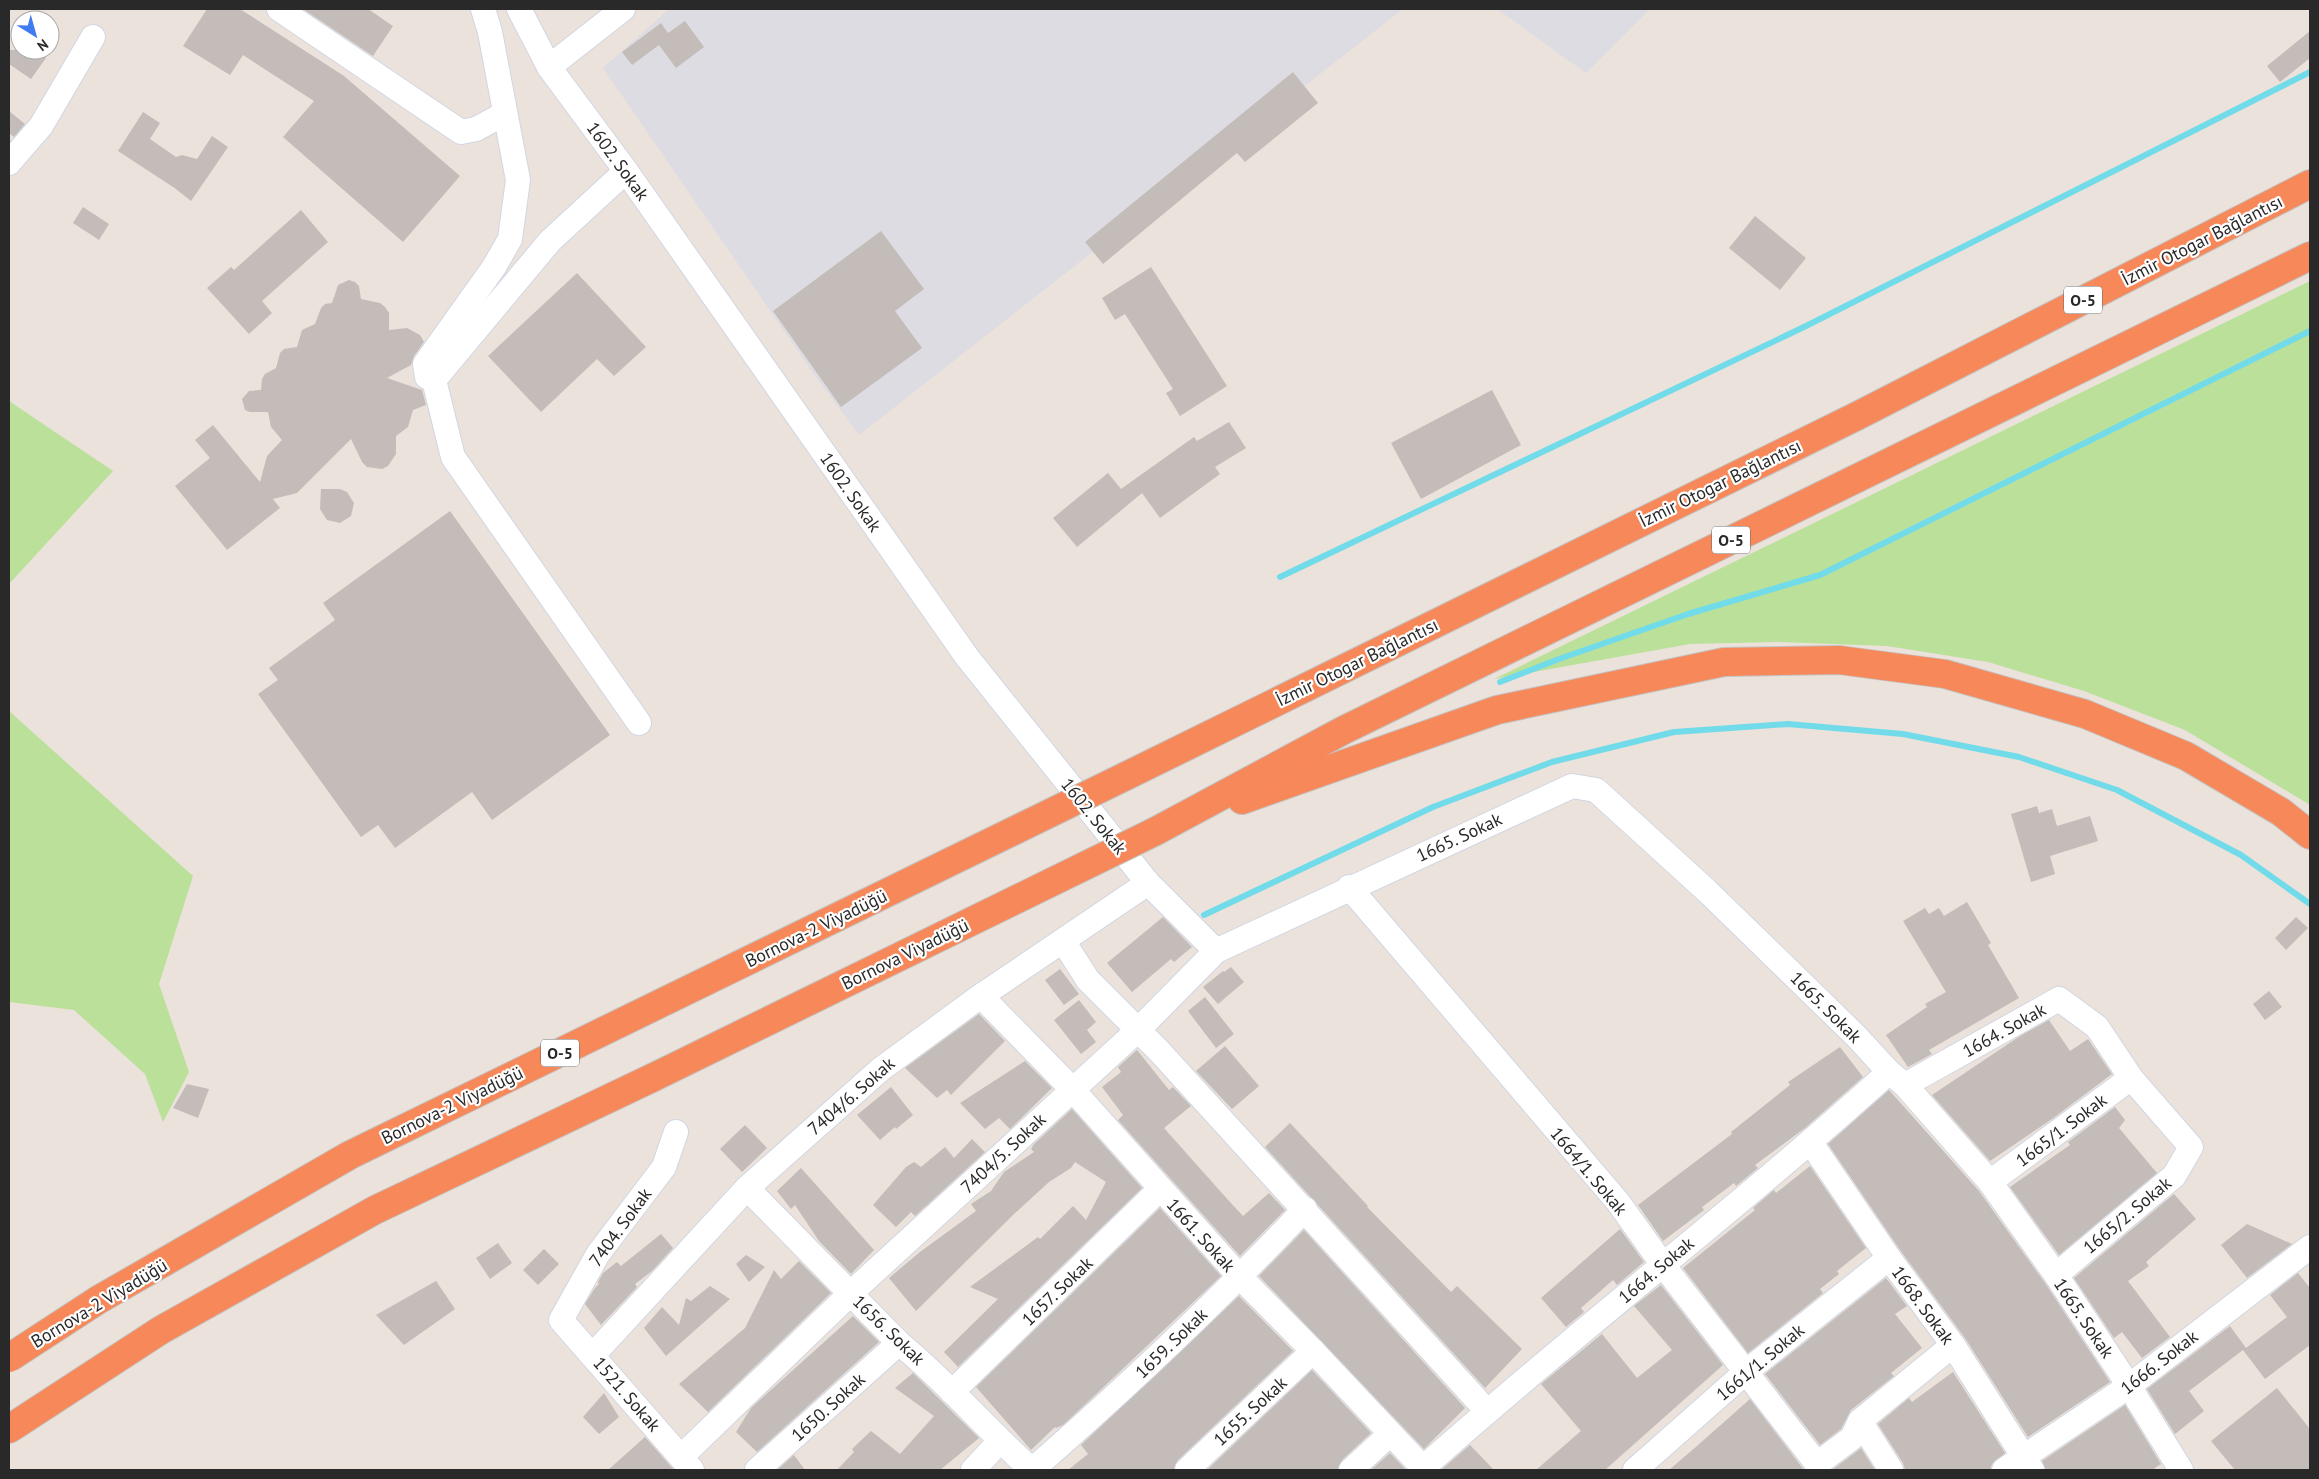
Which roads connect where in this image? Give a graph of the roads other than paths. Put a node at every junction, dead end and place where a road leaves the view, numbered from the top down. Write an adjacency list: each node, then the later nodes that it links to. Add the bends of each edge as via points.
1 (279, 9): 7 (street, via 461,132 476,129)
2 (483, 9): 7 (street)
3 (519, 9): 6 (street, 1602. Sokak)
4 (623, 9): 6 (street)
5 (93, 37): 8 (street, via 41,126)
6 (549, 68): 9 (street, 1602. Sokak)
7 (504, 114): 12 (street, via 518,180 510,239 494,267 424,364 428,376)
8 (9, 163)
9 (626, 171): 12 (street, via 550,241); 17 (street, 1602. Sokak, via 967,657)
10 (2310, 184): 14 (highway, İzmir Otogar Bağlantısı / O-5, via 1857,416)
11 (2310, 256): 15 (highway, O-5, via 1344,730)
12 (434, 380): 13 (street, via 453,457)
13 (639, 723)
14 (1126, 776): 44 (highway, Bornova-2 Viyadüğü / O-5, bridge, via 350,1155 98,1300)
15 (1156, 831): 16 (highway, via 1497,710 1724,662 1839,660 1945,674 2085,714 2186,756 2281,812); 50 (highway, Bornova Viyadüğü / O-5, bridge, via 374,1210 161,1330)
16 (2310, 835)
17 (1148, 883): 19 (street, 7404/6. Sokak); 20 (street, 1602. Sokak)
18 (1350, 887): 20 (street, 7404/5. Sokak); 24 (street, 1665. Sokak, via 1572,786 1596,790 1707,891); 35 (street, 1664/1. Sokak, via 1618,1202)
19 (1063, 941): 21 (street, 7404/6. Sokak); 22 (street, via 1088,980)
20 (1216, 951): 22 (street, 7404/5. Sokak)
21 (981, 996): 25 (street, 1661. Sokak); 30 (street, 7404/6. Sokak, via 896,1056)
22 (1138, 1030): 25 (street, 7404/5. Sokak); 32 (street)
23 (2131, 1078): 24 (street, 1664. Sokak, via 2097,1027 2059,999); 28 (street, 1664. Sokak); 29 (street, 1665/1. Sokak)
24 (1897, 1079): 27 (street, 1664. Sokak); 29 (street, 1665. Sokak)
25 (1072, 1089): 31 (street, 1661. Sokak); 38 (street, 7404/5. Sokak)
26 (676, 1132): 39 (street, 7404. Sokak, via 664,1168 598,1254)
27 (1811, 1143): 34 (street, 1668. Sokak); 35 (street, 1664. Sokak)
28 (2191, 1147): 36 (street, 1665/2. Sokak, via 2174,1176)
29 (1990, 1182): 36 (street, 1665. Sokak)
30 (748, 1188): 38 (street, 1656. Sokak); 43 (street, 7404/6. Sokak)
31 (1160, 1189): 37 (street, 1661. Sokak); 47 (street, 1657. Sokak)
32 (1305, 1209): 37 (street, 1659. Sokak); 48 (street)
33 (2310, 1247): 46 (street, 1666. Sokak)
34 (1889, 1258): 41 (street, 1668. Sokak); 45 (street, 1661/1. Sokak)
35 (1663, 1265): 45 (street, 1664/1. Sokak); 48 (street, 1664. Sokak)
36 (2056, 1275): 46 (street, 1665. Sokak)
37 (1240, 1277): 42 (street, 1661. Sokak); 59 (street, 1659. Sokak, via 1112,1400)
38 (851, 1293): 40 (street, 1656. Sokak); 53 (street, 7404/5. Sokak)
39 (561, 1320): 43 (street, 1521. Sokak)
40 (899, 1344): 47 (street, 1656. Sokak, via 924,1363); 57 (street, 1650. Sokak)
41 (1953, 1345): 49 (street); 54 (street, 1668. Sokak)
42 (1313, 1351): 51 (street, 1661. Sokak); 60 (street, 1655. Sokak)
43 (593, 1355): 53 (street, 1521. Sokak)
44 (9, 1358)
45 (1747, 1371): 55 (street, 1664/1. Sokak); 62 (street, 1661/1. Sokak)
46 (2129, 1386): 54 (street, 1666. Sokak); 64 (street, 1665. Sokak)
47 (952, 1392): 52 (street, 1656. Sokak)
48 (1487, 1411): 56 (street, 1664. Sokak)
49 (1860, 1421): 55 (street, via 1852,1438); 63 (street)
50 (9, 1429)
51 (1390, 1434): 56 (street, 1661. Sokak); 61 (street)
52 (1000, 1441): 58 (street); 59 (street, 1656. Sokak)
53 (686, 1463)
54 (2019, 1466)
55 (1817, 1467)
56 (1424, 1469)
57 (757, 1470)
58 (973, 1470)
59 (1032, 1470)
60 (1187, 1470)
61 (1351, 1470)
62 (1635, 1470)
63 (1891, 1470)
64 (2181, 1470)

